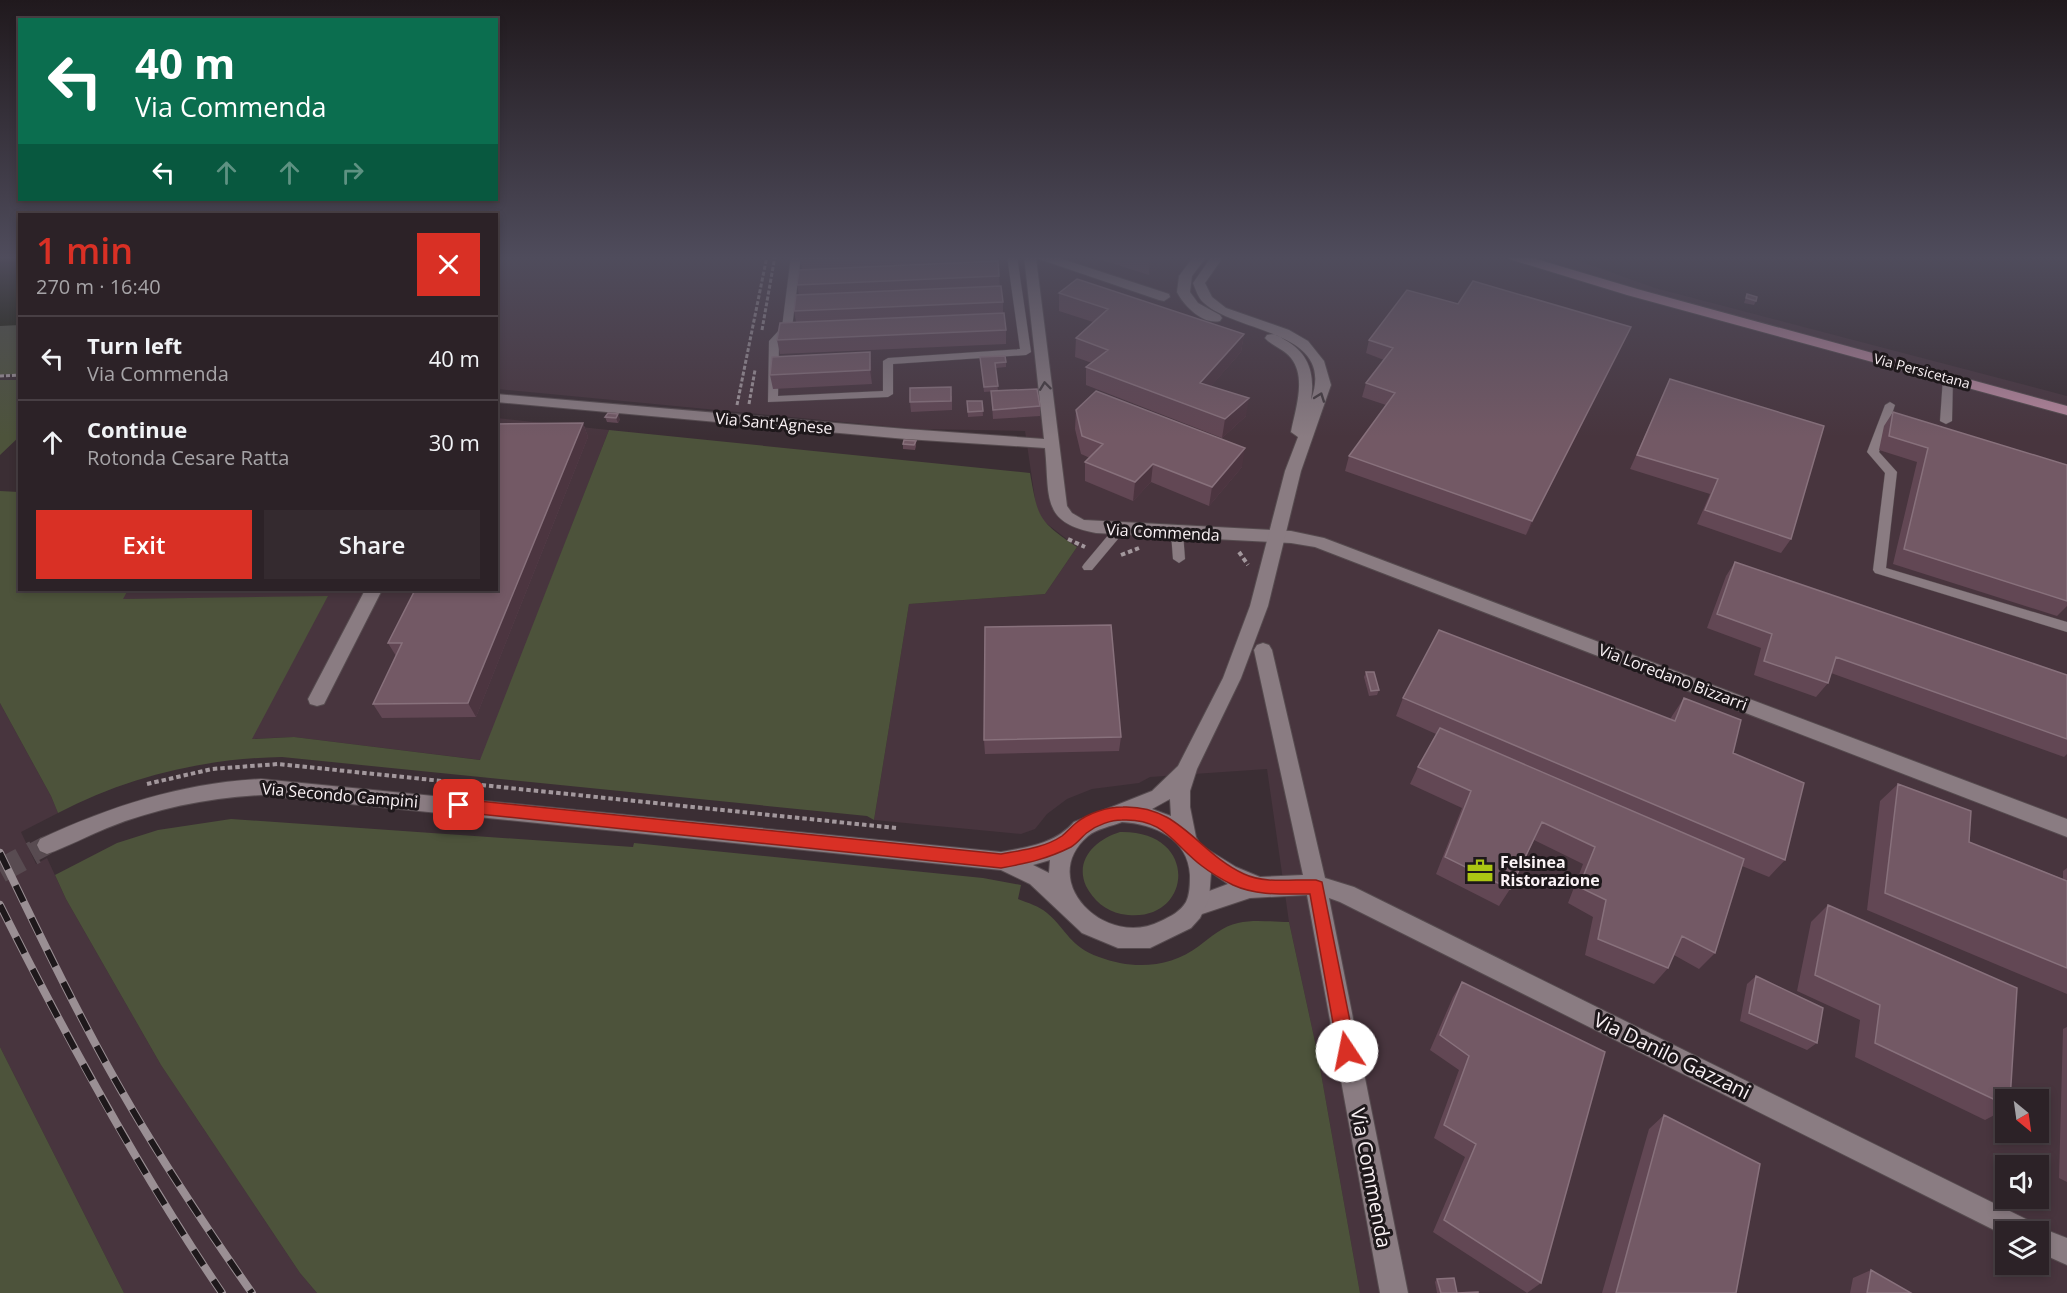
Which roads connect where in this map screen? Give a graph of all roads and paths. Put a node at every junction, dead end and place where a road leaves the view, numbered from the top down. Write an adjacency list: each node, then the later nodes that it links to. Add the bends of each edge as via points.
1 (755, 316): 18 (path)
2 (789, 316): 10 (lane)
3 (1021, 316): 8 (lane)
4 (1037, 316): 20 (street, Via Commenda, one-way to 4)
5 (1213, 316): 21 (street, via 1277,340 1303,366 1307,377)
6 (1240, 316): 21 (street, one-way to 6, via 1324,385 1323,373 1309,349 1298,340)
7 (1721, 316): 14 (main road, Via Persicetana)
8 (1022, 324): 9 (lane); 10 (lane, via 1026,352 883,362 888,394 772,400 779,367 774,341)
9 (1010, 325)
10 (783, 332): 11 (lane)
11 (795, 332)
12 (18, 375): 13 (path)
13 (0, 376)
14 (1948, 378): 17 (main road, Via Persicetana); 19 (lane)
15 (498, 398): 20 (street, Via Sant'Agnese)
16 (1890, 405): 28 (lane, via 1873,452 1891,472 1879,570)
17 (2067, 411)
18 (735, 416)
19 (1946, 421)
20 (1052, 444): 22 (street, Via Commenda, via 1059,506 1066,517 1080,525)
21 (1293, 471): 24 (street)
22 (1119, 530): 23 (street, Via Commenda); 26 (lane)
23 (1177, 532): 24 (street, Via Commenda); 25 (lane)
24 (1277, 536): 31 (street, via 1259,606 1232,678); 33 (street, Via Loredano Bizzarri, via 1318,542)
25 (1179, 559)
26 (1088, 567)
27 (372, 591): 30 (street)
28 (2067, 627)
29 (1263, 650): 39 (street, Via Commenda)
30 (317, 699)
31 (1187, 770): 32 (street, via 1160,797); 36 (street, via 1180,807)
32 (1121, 813): 34 (street, via 1083,826); 36 (street, via 1157,819 1173,827)
33 (2067, 828)
34 (1069, 840): 37 (street, Via Secondo Campini, via 1042,854); 41 (street, via 1058,874)
35 (47, 845): 37 (street, Via Secondo Campini, via 83,827 154,802 192,792 261,787)
36 (1190, 845): 38 (street, via 1222,871); 40 (street, via 1201,874)
37 (1001, 861): 41 (street, Via Secondo Campini, via 1038,877)
38 (1257, 886): 39 (street); 40 (street, via 1227,892)
39 (1316, 887): 42 (street, Via Danilo Gazzani, via 1356,898); 45 (street, Via Commenda)
40 (1196, 906): 41 (street, via 1170,931 1150,938 1127,939 1086,924)
41 (1070, 909)
42 (2003, 1221)
43 (2049, 1243): 44 (street)
44 (2067, 1252)
45 (1394, 1293)

